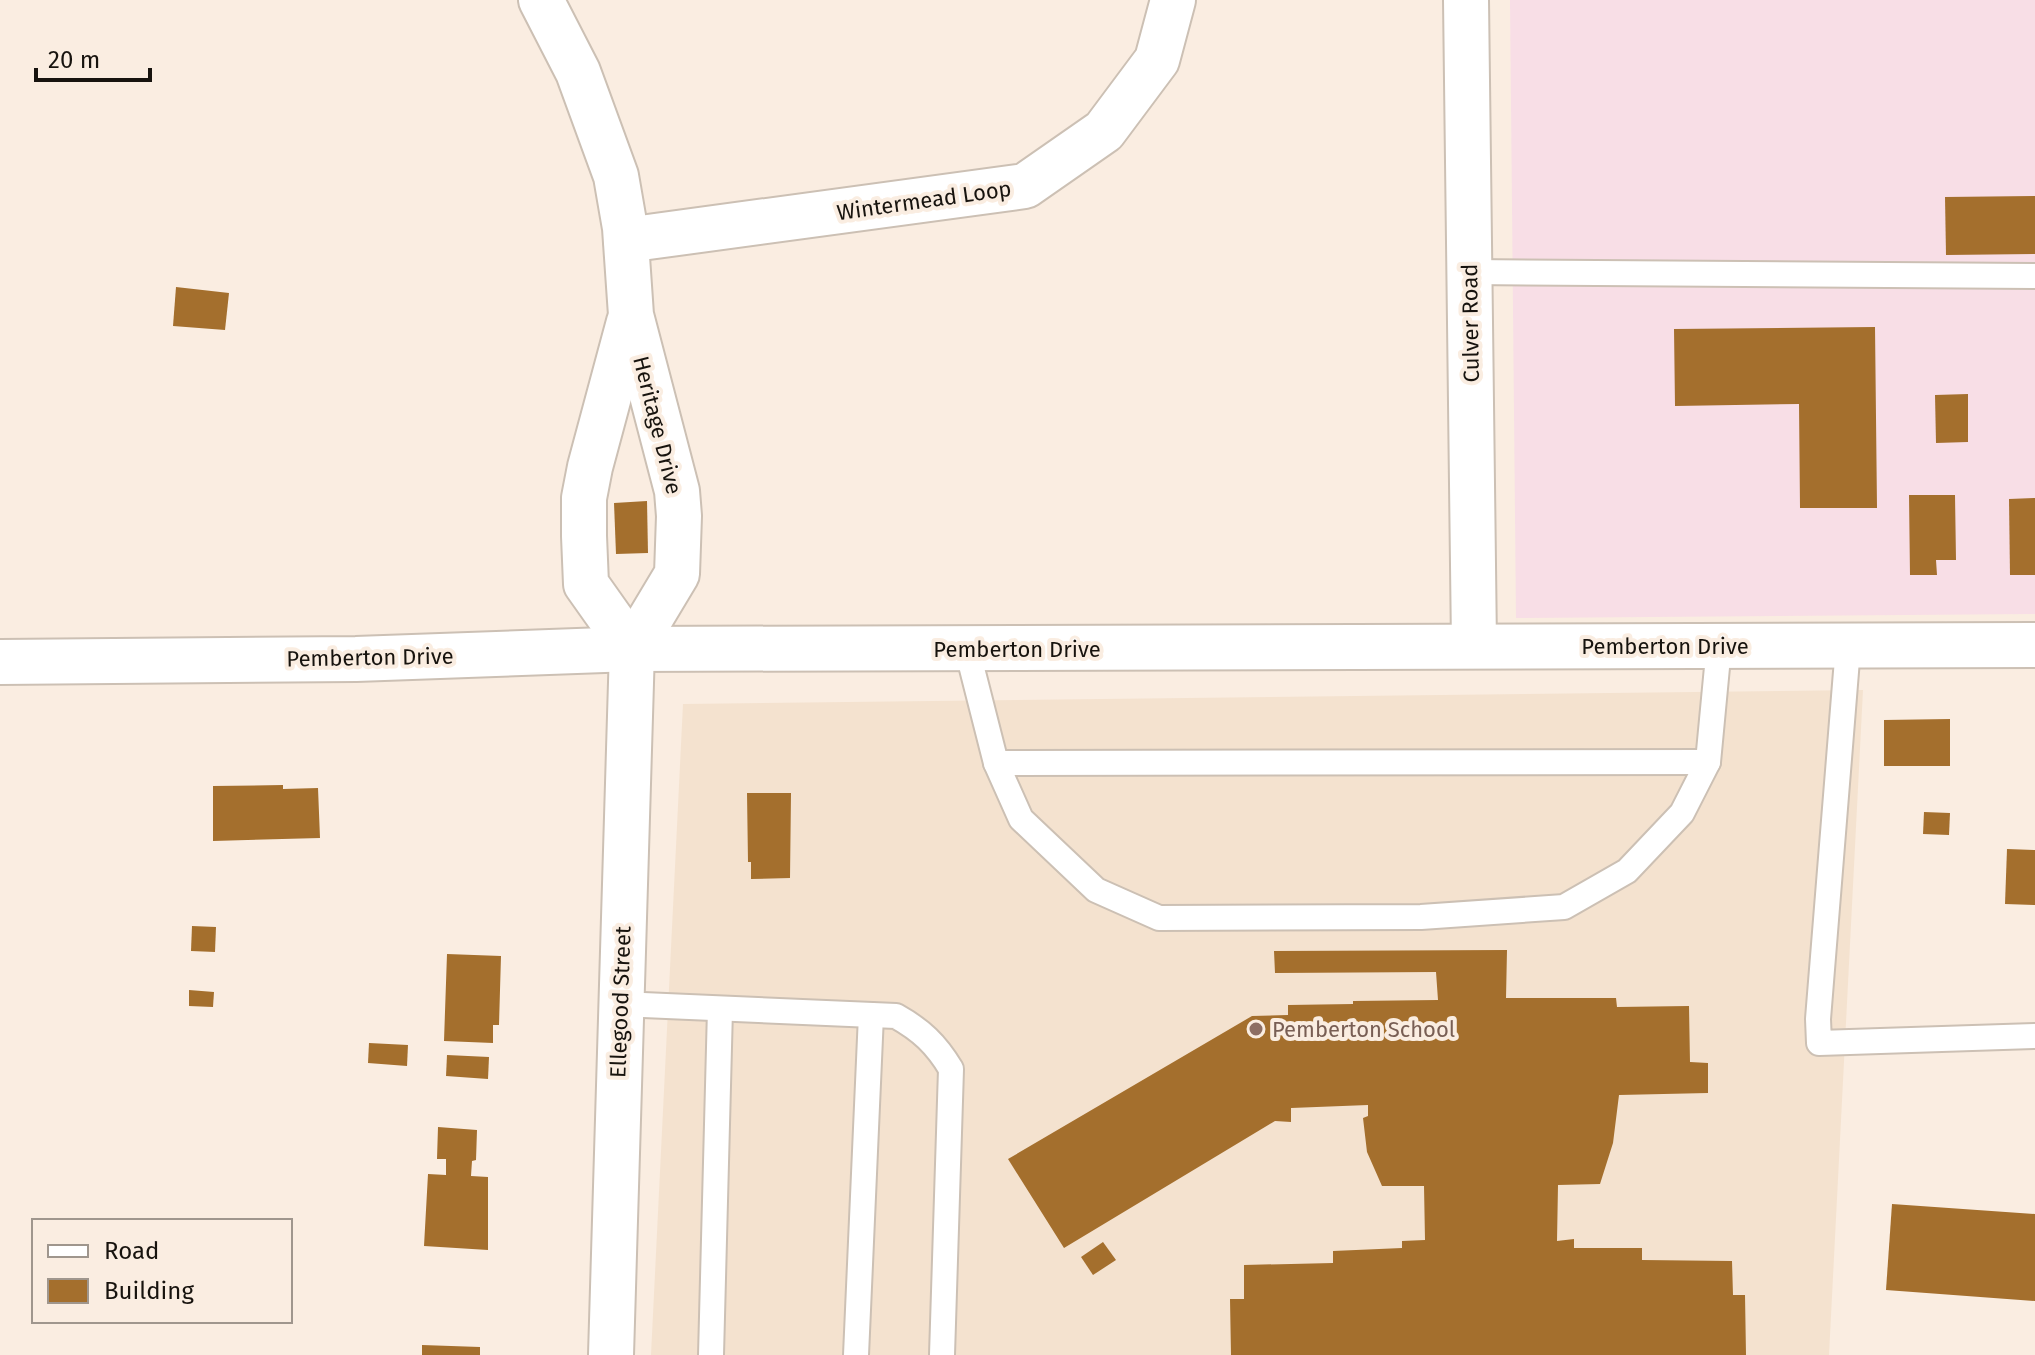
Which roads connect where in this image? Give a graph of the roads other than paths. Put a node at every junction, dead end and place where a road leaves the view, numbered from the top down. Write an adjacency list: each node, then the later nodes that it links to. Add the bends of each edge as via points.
1 (541, 0): 4 (street, Heritage Drive, via 597,120 616,176)
2 (1173, 0): 4 (street, Wintermead Loop, via 1157,60 1104,131 1025,186)
3 (1466, 0): 5 (street, Culver Road)
4 (626, 240): 7 (street, Heritage Drive)
5 (1470, 272): 6 (lane); 8 (street, Culver Road)
6 (2035, 276)
7 (631, 315): 12 (street, Heritage Drive, via 679,516 677,574); 12 (street, Heritage Drive, via 590,467 584,536 586,584)
8 (1474, 645): 10 (street, Pemberton Drive); 13 (street, Pemberton Drive)
9 (2035, 645): 11 (street, Pemberton Drive)
10 (1719, 646): 11 (street, Pemberton Drive); 15 (lane)
11 (1848, 647): 20 (lane, via 1819,1043)
12 (632, 649): 13 (street, Pemberton Drive); 14 (street, Pemberton Drive, via 356,659); 17 (street, Ellegood Street)
13 (967, 649): 16 (lane)
14 (0, 662)
15 (1708, 762): 16 (lane); 16 (lane, via 1682,813 1627,871 1564,907 1421,917 1174,918 1159,918 1096,890 1021,819)
16 (996, 763)
17 (620, 1004): 18 (lane); 21 (street, Ellegood Street)
18 (720, 1009): 19 (lane); 22 (lane)
19 (871, 1015): 23 (lane); 24 (lane, via 896,1016 917,1028 938,1047 951,1069)
20 (2035, 1036)
21 (611, 1355)
22 (711, 1355)
23 (856, 1355)
24 (942, 1355)

